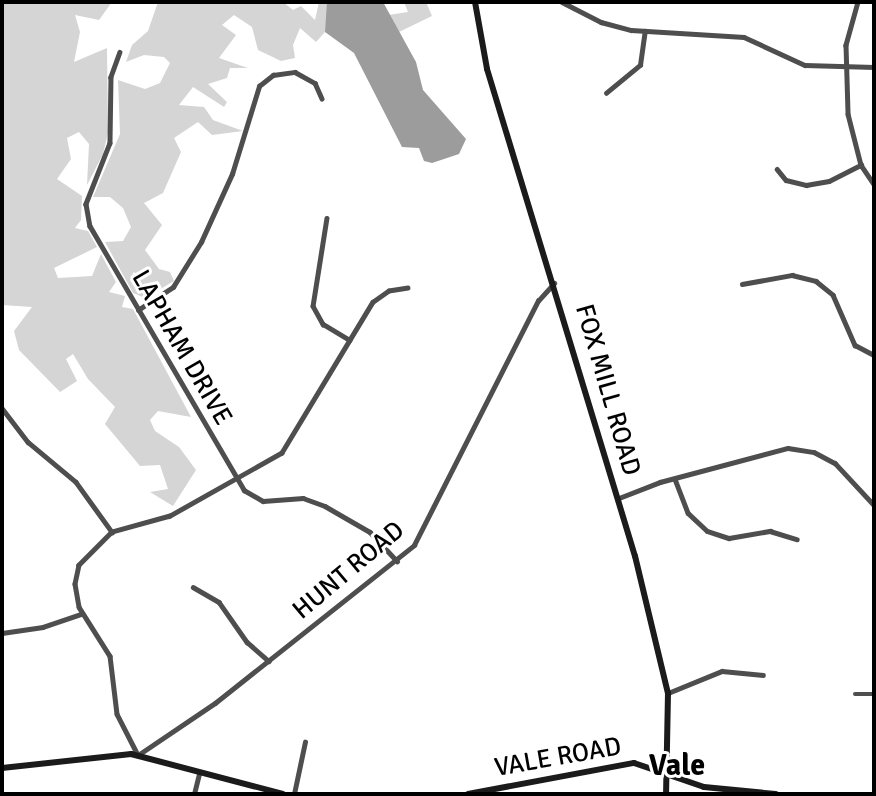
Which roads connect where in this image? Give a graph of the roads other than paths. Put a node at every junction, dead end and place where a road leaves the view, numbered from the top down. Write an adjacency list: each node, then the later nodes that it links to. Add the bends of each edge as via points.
1 (475, 2): 14 (main road, FOX MILL ROAD, via 487,69)
2 (562, 2): 4 (street, via 601,22)
3 (859, 2): 7 (street, via 848,32)
4 (645, 31): 7 (street, via 744,37 805,65); 8 (street, via 640,65)
5 (120, 52): 17 (street, LAPHAM DRIVE, via 111,77 110,144 85,207 90,226)
6 (874, 67): 7 (street)
7 (846, 68): 10 (street, via 849,124)
8 (606, 93)
9 (322, 99): 17 (street, via 316,83 295,72 273,75 259,86 228,184 190,263 173,287)
10 (861, 165): 11 (street, via 829,181 806,185 786,180); 12 (street)
11 (776, 169)
12 (874, 184)
13 (327, 218): 18 (street, via 313,306 323,324)
14 (554, 282): 23 (main road, FOX MILL ROAD); 27 (street, HUNT ROAD, via 538,302 426,528)
15 (742, 284): 19 (street, via 792,275 816,281 837,302 853,342)
16 (408, 288): 18 (street, via 376,299)
17 (138, 310): 22 (street, LAPHAM DRIVE)
18 (351, 340): 22 (street, via 288,448)
19 (874, 355)
20 (2, 408): 25 (street, via 28,442 76,482)
21 (675, 479): 23 (street); 24 (street, via 774,449 802,449 835,463); 26 (street, via 688,513 707,531 729,538 770,531)
22 (236, 480): 25 (street, via 170,516); 27 (street, LAPHAM DRIVE, via 263,501 303,498 331,509 370,533)
23 (619, 498): 33 (main road, FOX MILL ROAD)
24 (874, 505)
25 (112, 532): 29 (street, via 91,549 77,570)
26 (797, 539)
27 (397, 561): 31 (street, HUNT ROAD)
28 (193, 587): 31 (street, via 216,599 247,642)
29 (81, 614): 30 (street); 37 (street, via 110,656 117,714)
30 (2, 633)
31 (269, 661): 37 (street, HUNT ROAD)
32 (763, 675): 33 (street, via 722,671)
33 (668, 693): 40 (main road, FOX MILL ROAD)
34 (855, 694): 35 (street)
35 (874, 694)
36 (305, 742): 43 (street)
37 (138, 755): 38 (main road); 39 (main road)
38 (2, 768)
39 (199, 774): 41 (street); 42 (main road)
40 (666, 774): 44 (main road, VALE ROAD, via 647,765 626,764); 45 (main road, FOX MILL ROAD); 46 (main road, VALE ROAD, via 708,788)
41 (194, 794)
42 (283, 794)
43 (294, 794)
44 (468, 794)
45 (666, 794)
46 (776, 794)

